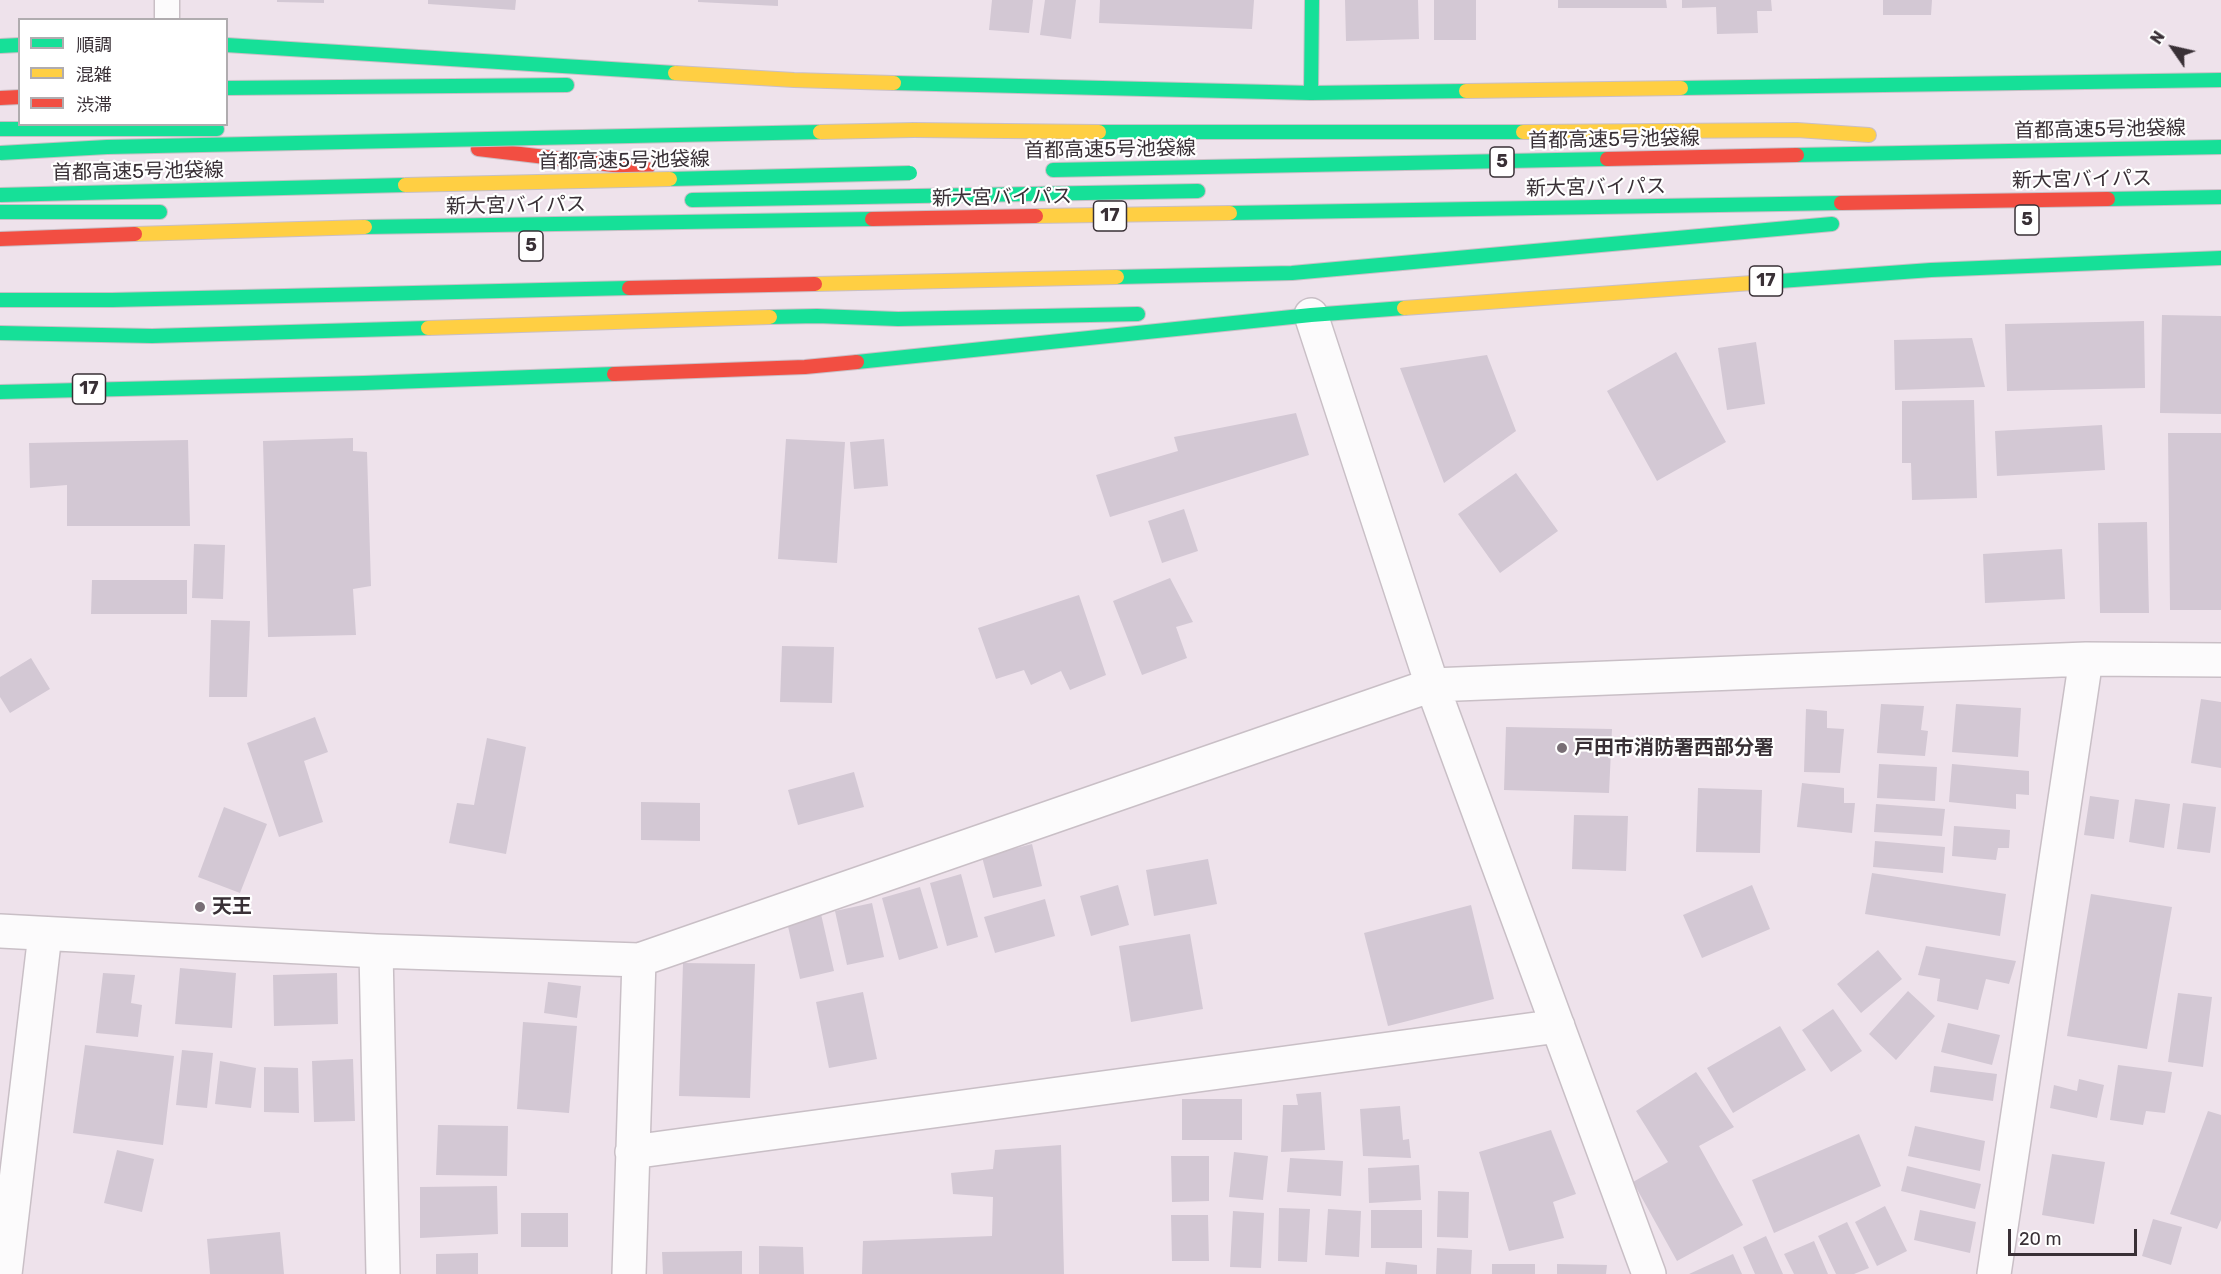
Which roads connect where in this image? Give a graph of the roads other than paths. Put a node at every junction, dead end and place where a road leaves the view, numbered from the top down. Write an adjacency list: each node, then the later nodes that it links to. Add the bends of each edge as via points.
1 (168, 0): 3 (lane)
2 (1312, 0): 12 (main road)
3 (167, 18)
4 (18, 45): 6 (main road)
5 (228, 45): 7 (main road)
6 (0, 46)
7 (794, 80): 10 (main road); 12 (main road)
8 (2221, 80): 12 (main road)
9 (582, 84): 11 (main road)
10 (618, 84)
11 (228, 88)
12 (1311, 93)
13 (18, 97): 14 (main road)
14 (0, 98)
15 (0, 129): 16 (main road)
16 (226, 129)
17 (286, 129): 27 (main road)
18 (1881, 136): 22 (main road, bridge, via 1797,130 1276,134 915,130 107,147)
19 (1928, 139): 21 (main road)
20 (2221, 147): 21 (main road, 首都高速5号池袋線 / 5)
21 (2094, 150): 23 (main road, 首都高速5号池袋線 / 5)
22 (0, 153)
23 (1042, 171)
24 (922, 173): 26 (main road, 首都高速5号池袋線, bridge)
25 (1216, 191): 27 (main road, 新大宮バイパス / 17)
26 (0, 195)
27 (868, 196): 29 (main road, 新大宮バイパス / 17)
28 (2221, 197): 33 (main road, 新大宮バイパス / 17, via 265,229)
29 (677, 201)
30 (0, 212): 31 (main road)
31 (176, 212)
32 (1655, 226): 35 (main road, via 1838,224 1292,273)
33 (0, 239)
34 (2221, 258): 38 (main road, 17, via 1931,270)
35 (0, 300)
36 (1147, 314): 39 (main road, via 898,319 817,316 152,336)
37 (1182, 314): 38 (main road)
38 (1311, 315): 40 (main road, 17, via 805,367); 43 (street)
39 (0, 333)
40 (0, 392)
41 (2086, 659): 42 (street); 43 (street); 54 (street)
42 (2221, 660)
43 (1432, 685): 47 (street); 48 (street)
44 (0, 931): 45 (street)
45 (45, 934): 46 (street); 50 (street)
46 (376, 951): 47 (street); 51 (street)
47 (639, 960): 49 (street)
48 (1558, 1026): 49 (street); 53 (street)
49 (632, 1152): 52 (street)
50 (5, 1274)
51 (383, 1274)
52 (629, 1274)
53 (1649, 1274)
54 (1994, 1274)

